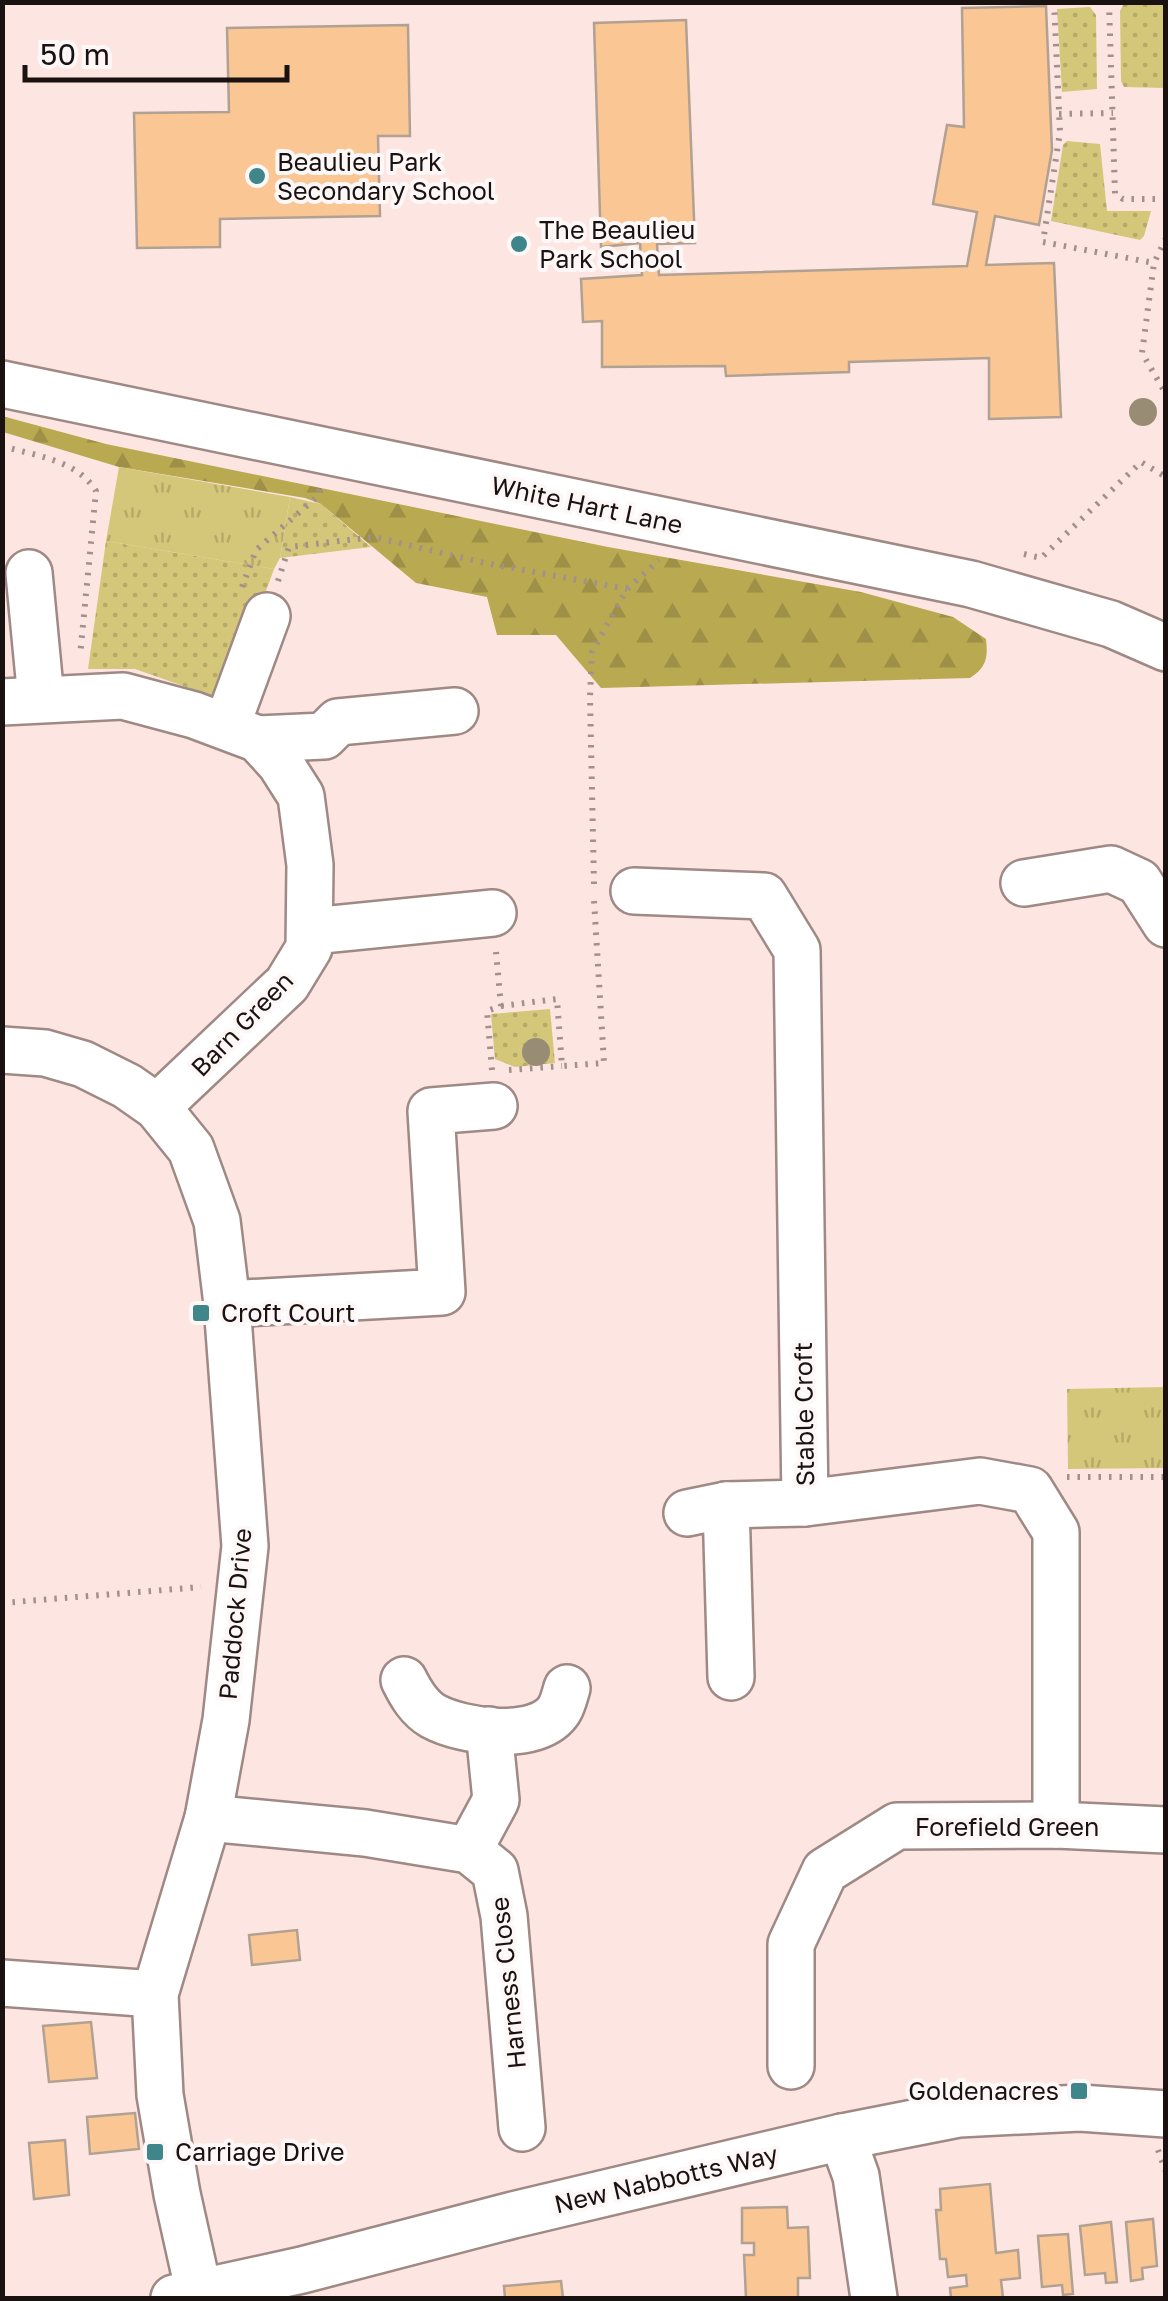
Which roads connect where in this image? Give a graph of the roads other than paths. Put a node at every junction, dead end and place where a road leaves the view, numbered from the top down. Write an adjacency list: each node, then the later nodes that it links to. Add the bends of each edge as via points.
1 (2, 384): 4 (street, White Hart Lane, via 971,584 1111,624)
2 (29, 573): 5 (street)
3 (267, 616): 7 (street)
4 (1166, 648)
5 (40, 699): 7 (street, via 122,696)
6 (455, 711): 7 (street, via 338,722 324,736)
7 (242, 732): 12 (street, Barn Green, via 280,762 301,796)
8 (1024, 883): 11 (street, via 1111,869 1140,882)
9 (614, 895): 17 (street, Stable Croft, via 764,896 797,950)
10 (493, 913): 12 (street)
11 (1166, 924)
12 (312, 930): 15 (street, Barn Green, via 287,984)
13 (2, 1050): 15 (street, Paddock Drive, via 82,1064)
14 (494, 1106): 16 (street, via 431,1111 442,1292)
15 (157, 1107): 16 (street, Paddock Drive, via 191,1149 217,1221)
16 (227, 1304): 22 (street, Paddock Drive, via 246,1546)
17 (805, 1503): 18 (street, via 706,1509); 23 (street, Stable Croft, via 980,1481 1030,1490 1056,1532)
18 (730, 1677)
19 (404, 1680): 21 (street, via 429,1714)
20 (567, 1688): 21 (street, via 548,1720)
21 (489, 1730): 25 (street, via 496,1800)
22 (208, 1818): 25 (street); 27 (street, Paddock Drive)
23 (1056, 1825): 24 (street, Forefield Green); 28 (street, Forefield Green, via 897,1826 825,1871 791,1944)
24 (1166, 1830)
25 (468, 1850): 29 (street, Harness Close, via 495,1871 504,1916)
26 (2, 1982): 27 (street)
27 (155, 1994): 32 (street, Paddock Drive, via 160,2095)
28 (791, 2066)
29 (522, 2128)
30 (842, 2137): 31 (street, New Nabbotts Way, via 959,2114 1080,2108); 32 (street, New Nabbotts Way); 33 (street, via 856,2176)
31 (1163, 2138)
32 (187, 2296)
33 (874, 2298)

